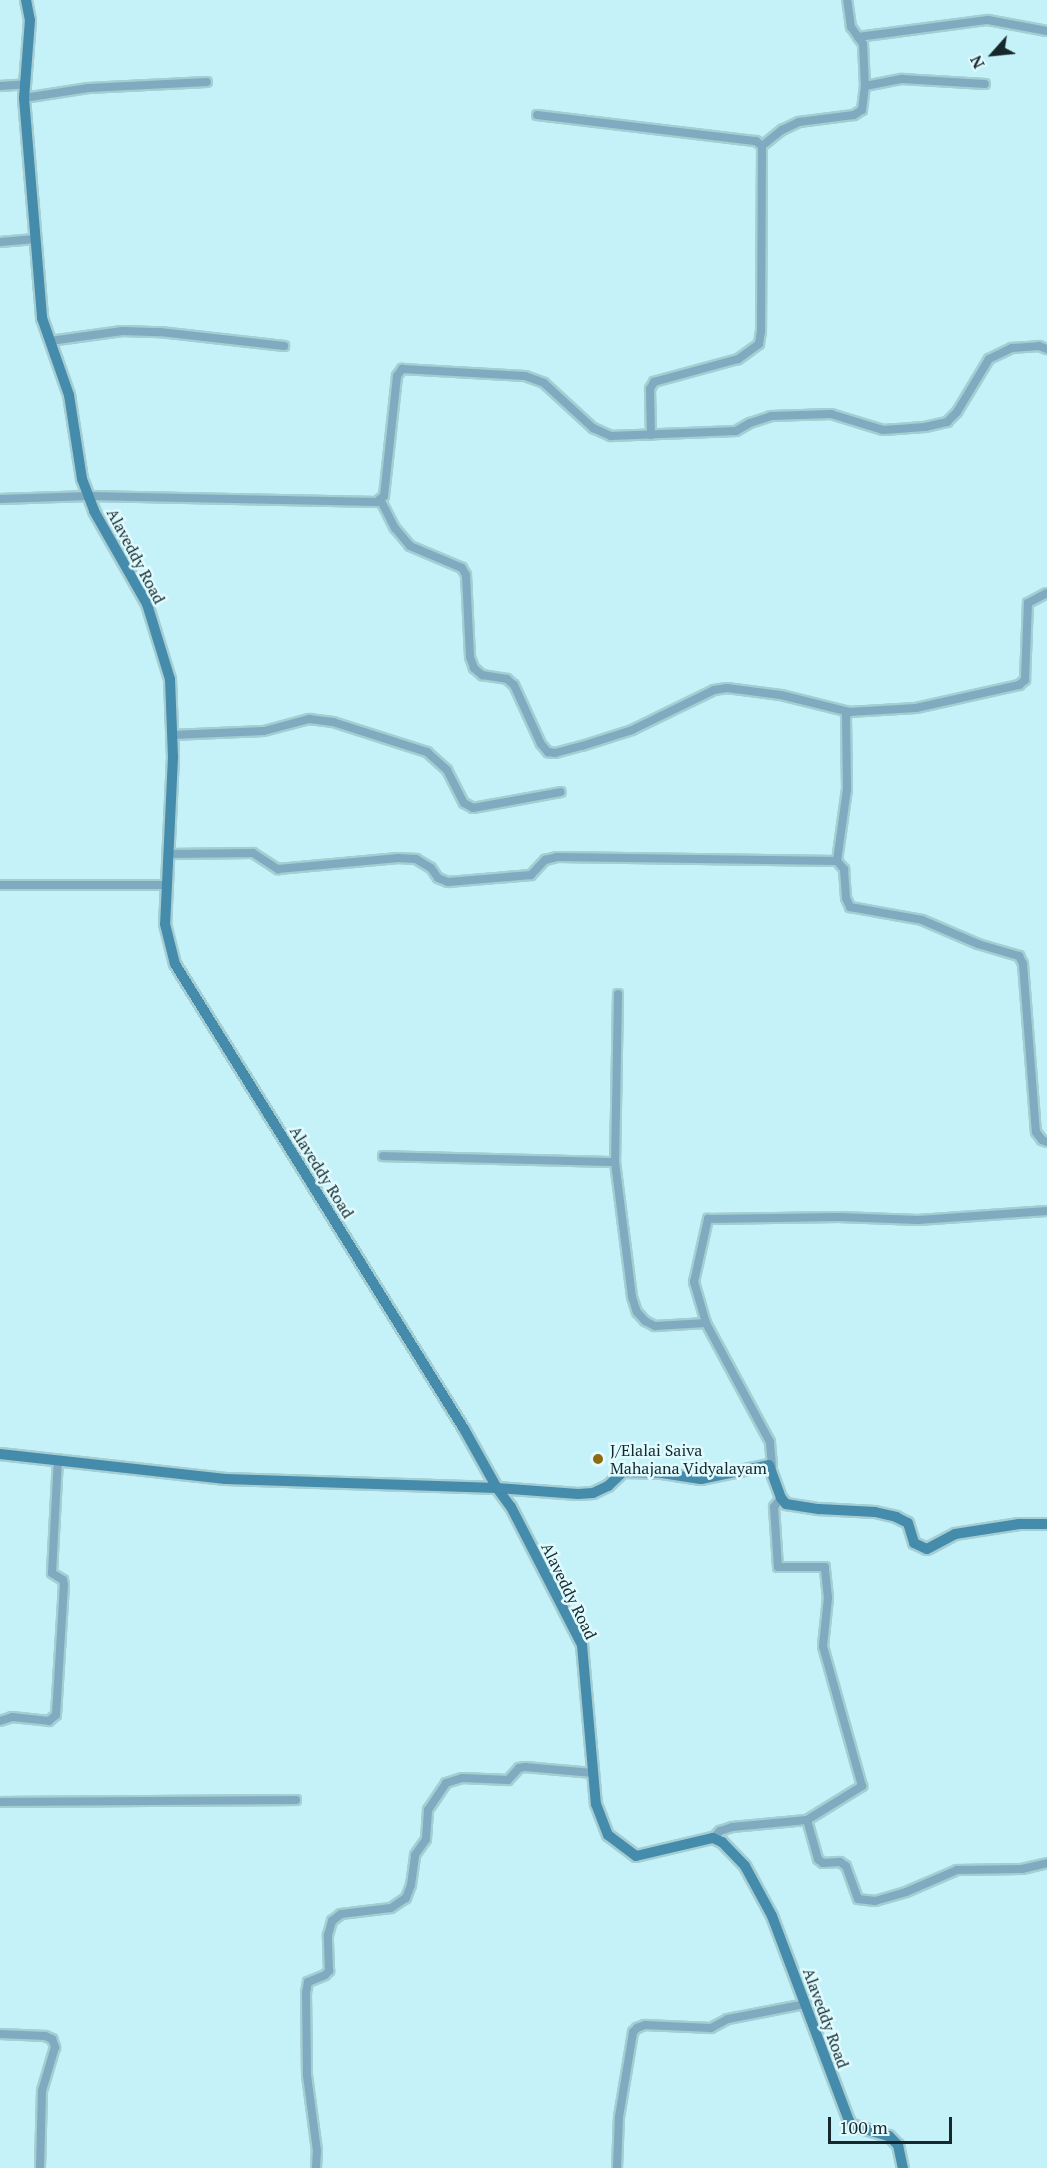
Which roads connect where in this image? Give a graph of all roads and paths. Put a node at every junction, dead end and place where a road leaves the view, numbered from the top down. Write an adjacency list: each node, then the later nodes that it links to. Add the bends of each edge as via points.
1 (26, 0): 6 (street, Alaveddy Road, via 30,20)
2 (847, 0): 4 (street, via 851,27)
3 (1047, 31): 4 (street, via 988,20)
4 (858, 37): 9 (street, via 863,44)
5 (207, 82): 10 (street, via 88,88)
6 (26, 84): 8 (street); 10 (street, Alaveddy Road)
7 (985, 84): 9 (street, via 902,79)
8 (0, 86)
9 (865, 86): 12 (street, via 859,113 799,122)
10 (24, 98): 13 (street, Alaveddy Road)
11 (537, 115): 12 (street, via 756,141)
12 (762, 146): 18 (street, via 759,344 738,359 654,382 650,389)
13 (36, 239): 14 (street); 15 (street, Alaveddy Road, via 42,318)
14 (0, 242)
15 (50, 341): 16 (street, via 131,331); 19 (street, Alaveddy Road, via 69,395 82,479)
16 (284, 346)
17 (1047, 349): 18 (street, via 1012,348 989,358 957,412 947,422 925,427 883,430 831,414 771,416 736,431)
18 (651, 435): 21 (street, via 611,436 593,428 544,383 525,376 402,369 397,376 384,496)
19 (89, 496): 20 (street); 21 (street, via 324,503); 24 (street, Alaveddy Road, via 147,604 170,680)
20 (0, 499)
21 (380, 499): 23 (street, via 410,546 462,568 466,575 470,657 474,668 482,675 514,685 541,744 549,752 632,730 714,690 727,688 780,695)
22 (1047, 593): 23 (street, via 1028,603 1025,680 1019,686 916,708)
23 (849, 712): 27 (street, via 847,789)
24 (172, 735): 25 (street, via 264,731 309,719 333,722 427,752 447,770 464,803 474,808); 26 (street, Alaveddy Road)
25 (561, 792)
26 (169, 854): 27 (street, via 253,853 278,869 398,858 416,860 448,882 531,875 545,860 557,857); 29 (street, Alaveddy Road)
27 (837, 861): 31 (street, via 844,869 850,906 922,920 978,944 1019,956 1023,964 1036,1132)
28 (0, 885): 29 (street)
29 (167, 885): 39 (street, Alaveddy Road, via 165,924 175,964)
30 (618, 994): 33 (street)
31 (1047, 1142)
32 (383, 1156): 33 (street)
33 (615, 1162): 35 (street, via 637,1312 655,1326)
34 (1047, 1211): 35 (street, via 918,1220 708,1220 694,1282)
35 (706, 1323): 38 (street, via 770,1442)
36 (0, 1455): 37 (street)
37 (58, 1460): 39 (street, via 226,1479); 42 (street, via 52,1573 64,1585 56,1715 49,1721 12,1717)
38 (772, 1466): 39 (street, via 701,1479 623,1472 593,1493); 40 (street)
39 (497, 1488): 43 (street, Alaveddy Road, via 511,1507 582,1645)
40 (781, 1498): 41 (street, via 786,1504 896,1517 908,1523 914,1543 927,1550 955,1534 1019,1524); 46 (street, via 774,1507 778,1567 825,1567 828,1598 823,1646 862,1786)
41 (1047, 1524)
42 (0, 1721)
43 (593, 1773): 47 (street, Alaveddy Road, via 596,1804 608,1835 636,1856); 52 (street, via 525,1767 508,1780 462,1778 446,1783 428,1810 426,1839 415,1855 406,1898 390,1908 341,1914 332,1921 328,1935 329,1971 326,1976 308,1982 306,1993 307,2075)
44 (296, 1800): 45 (street)
45 (0, 1802)
46 (807, 1820): 47 (street, via 732,1827); 48 (street, via 818,1859 846,1866 858,1899 875,1901 906,1892 957,1870 1022,1869)
47 (713, 1838): 49 (street, Alaveddy Road, via 745,1866 772,1916)
48 (1047, 1863)
49 (805, 2004): 53 (street, via 728,2019 711,2028 637,2028 633,2032 619,2116); 54 (street, Alaveddy Road, via 849,2121 889,2136 898,2145)
50 (0, 2034): 51 (street, via 52,2039 54,2047 42,2091)
51 (40, 2168)
52 (316, 2168)
53 (617, 2168)
54 (903, 2168)

